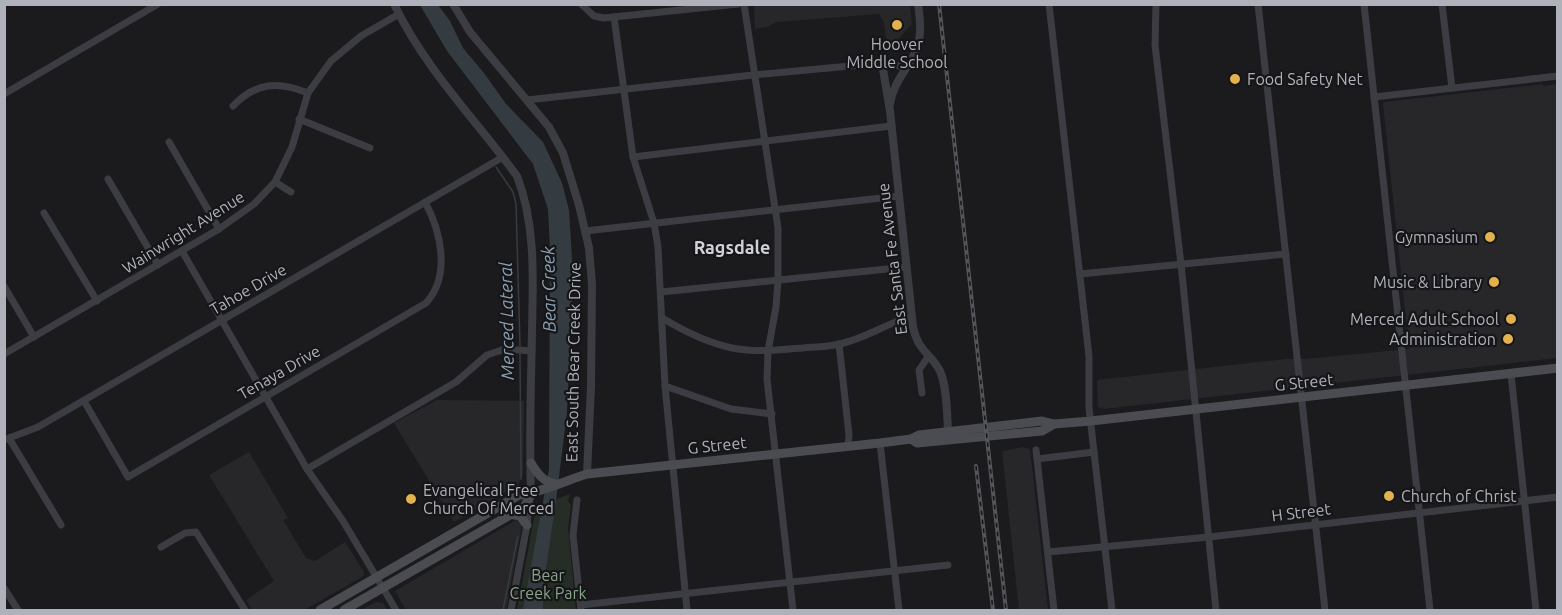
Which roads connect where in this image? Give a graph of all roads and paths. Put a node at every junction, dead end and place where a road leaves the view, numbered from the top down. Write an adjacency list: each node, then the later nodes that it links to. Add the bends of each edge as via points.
1 (158, 4): 22 (street)
2 (394, 4): 13 (street)
3 (453, 4): 24 (street, East South Bear Creek Drive, via 470,32)
4 (581, 4): 14 (street, via 594,16)
5 (738, 4): 14 (street)
6 (744, 4): 17 (street)
7 (918, 4): 16 (street, East Santa Fe Avenue, via 919,40)
8 (1049, 4): 49 (street)
9 (1155, 4): 46 (street, via 1155,45)
10 (1258, 4): 45 (street)
11 (1364, 4): 23 (street)
12 (1442, 4): 19 (street)
13 (399, 14): 21 (street, Wainwright Avenue, via 331,61); 32 (street, via 444,84)
14 (614, 16): 20 (street)
15 (882, 63): 16 (street); 17 (street); 26 (street, East Santa Fe Avenue)
16 (905, 67): 26 (street, East Santa Fe Avenue, via 893,92)
17 (753, 75): 20 (street); 29 (street)
18 (1557, 76): 19 (street)
19 (1452, 88): 23 (street)
20 (623, 90): 24 (street); 33 (street)
21 (308, 93): 25 (street, via 292,86 271,85 243,95); 27 (street, Wainwright Avenue)
22 (4, 94)
23 (1374, 97): 66 (street)
24 (527, 100): 43 (street, East South Bear Creek Drive, via 549,127 563,153)
25 (233, 106)
26 (890, 111): 28 (street, East Santa Fe Avenue)
27 (299, 119): 31 (street); 35 (street, Wainwright Avenue, via 292,147)
28 (891, 126): 29 (street); 37 (street, East Santa Fe Avenue)
29 (765, 140): 33 (street); 39 (street)
30 (169, 142): 42 (street)
31 (370, 148)
32 (503, 157): 38 (street, Tahoe Drive); 59 (street, via 518,176 529,212 532,285)
33 (633, 157): 41 (street)
34 (108, 179): 47 (street)
35 (275, 182): 36 (street); 42 (street, Wainwright Avenue, via 254,204)
36 (291, 192)
37 (899, 196): 39 (street); 48 (street, East Santa Fe Avenue)
38 (424, 202): 56 (street, Tahoe Drive); 68 (street, Tenaya Drive, via 434,218 440,243 435,294 426,303)
39 (776, 209): 41 (street); 50 (street)
40 (44, 213): 53 (street)
41 (654, 223): 43 (street); 52 (street)
42 (219, 229): 44 (street, Wainwright Avenue)
43 (585, 231): 87 (street, East South Bear Creek Drive, via 592,284)
44 (182, 251): 47 (street, Wainwright Avenue); 56 (street)
45 (1286, 254): 46 (street); 69 (street)
46 (1181, 264): 49 (street); 71 (street)
47 (158, 265): 53 (street, Wainwright Avenue)
48 (907, 267): 50 (street); 54 (street, East Santa Fe Avenue)
49 (1080, 274): 73 (street)
50 (778, 279): 52 (street); 60 (street)
51 (4, 286): 57 (street)
52 (661, 292): 55 (street)
53 (97, 301): 57 (street, Wainwright Avenue)
54 (912, 316): 58 (street); 62 (street, East Santa Fe Avenue, via 916,339)
55 (662, 318): 60 (street, via 706,340); 65 (street)
56 (221, 321): 68 (street); 70 (street, Tahoe Drive)
57 (34, 337): 61 (street, Wainwright Avenue)
58 (839, 345): 60 (street); 79 (street)
59 (525, 350): 84 (street); 86 (street, via 505,349 488,355 456,382)
60 (768, 351): 72 (street)
61 (4, 354)
62 (928, 357): 67 (street, via 920,367); 75 (street, East Santa Fe Avenue, via 941,375)
63 (1557, 368): 64 (main road, G Street)
64 (1511, 374): 66 (main road, G Street); 92 (street)
65 (665, 386): 72 (street, via 731,409); 85 (street)
66 (1406, 386): 69 (main road, G Street); 93 (street)
67 (922, 393)
68 (265, 396): 70 (street, Tenaya Drive, via 128,477); 86 (street)
69 (1301, 397): 71 (main road, G Street); 95 (street)
70 (84, 401): 76 (street, Tahoe Drive, via 38,428)
71 (1196, 409): 73 (main road, G Street); 98 (street)
72 (772, 414): 82 (street)
73 (1091, 421): 74 (main road, G Street); 81 (street)
74 (1054, 424): 75 (main road, G Street, via 1042,421); 77 (main road, G Street, via 1042,431 917,442)
75 (948, 431): 77 (main road, G Street)
76 (7, 439): 96 (street)
77 (911, 439): 78 (main road, G Street)
78 (880, 443): 79 (main road, G Street); 103 (street)
79 (848, 446): 82 (main road, G Street)
80 (1036, 450): 83 (street)
81 (1094, 452): 83 (street); 100 (street)
82 (777, 454): 85 (main road, G Street); 105 (street)
83 (1037, 459): 101 (street)
84 (531, 463): 88 (main road, via 540,476); 89 (street)
85 (672, 465): 87 (main road, G Street); 108 (street)
86 (307, 469): 104 (street)
87 (587, 474): 88 (main road, G Street)
88 (556, 484): 89 (main road, G Street)
89 (535, 493): 94 (main road, G Street, via 524,507); 97 (street); 104 (main road, G Street, via 519,495)
90 (1557, 497): 92 (street, H Street)
91 (577, 500): 109 (street, via 572,529)
92 (1524, 500): 93 (street, H Street); 124 (street)
93 (1419, 512): 95 (street, H Street); 123 (street)
94 (510, 514): 97 (main road, via 520,516); 107 (main road, G Street)
95 (1316, 524): 98 (street, H Street); 122 (street)
96 (61, 525)
97 (527, 525): 115 (street)
98 (1209, 537): 100 (street, H Street); 121 (street)
99 (161, 547): 111 (street, via 185,533 196,532)
100 (1105, 547): 101 (street, H Street); 120 (street)
101 (1048, 552): 119 (street)
102 (948, 565): 103 (street)
103 (894, 570): 105 (street); 118 (street)
104 (378, 577): 107 (street); 112 (main road, G Street)
105 (790, 582): 108 (street); 117 (street)
106 (4, 588): 110 (street)
107 (384, 588): 113 (main road, G Street); 114 (street)
108 (685, 593): 109 (street); 116 (street)
109 (581, 608)
110 (18, 610)
111 (245, 610)
112 (320, 610)
113 (344, 610)
114 (396, 610)
115 (511, 610)
116 (687, 610)
117 (793, 610)
118 (899, 610)
119 (1054, 610)
120 (1112, 610)
121 (1216, 610)
122 (1324, 610)
123 (1430, 610)
124 (1536, 610)

